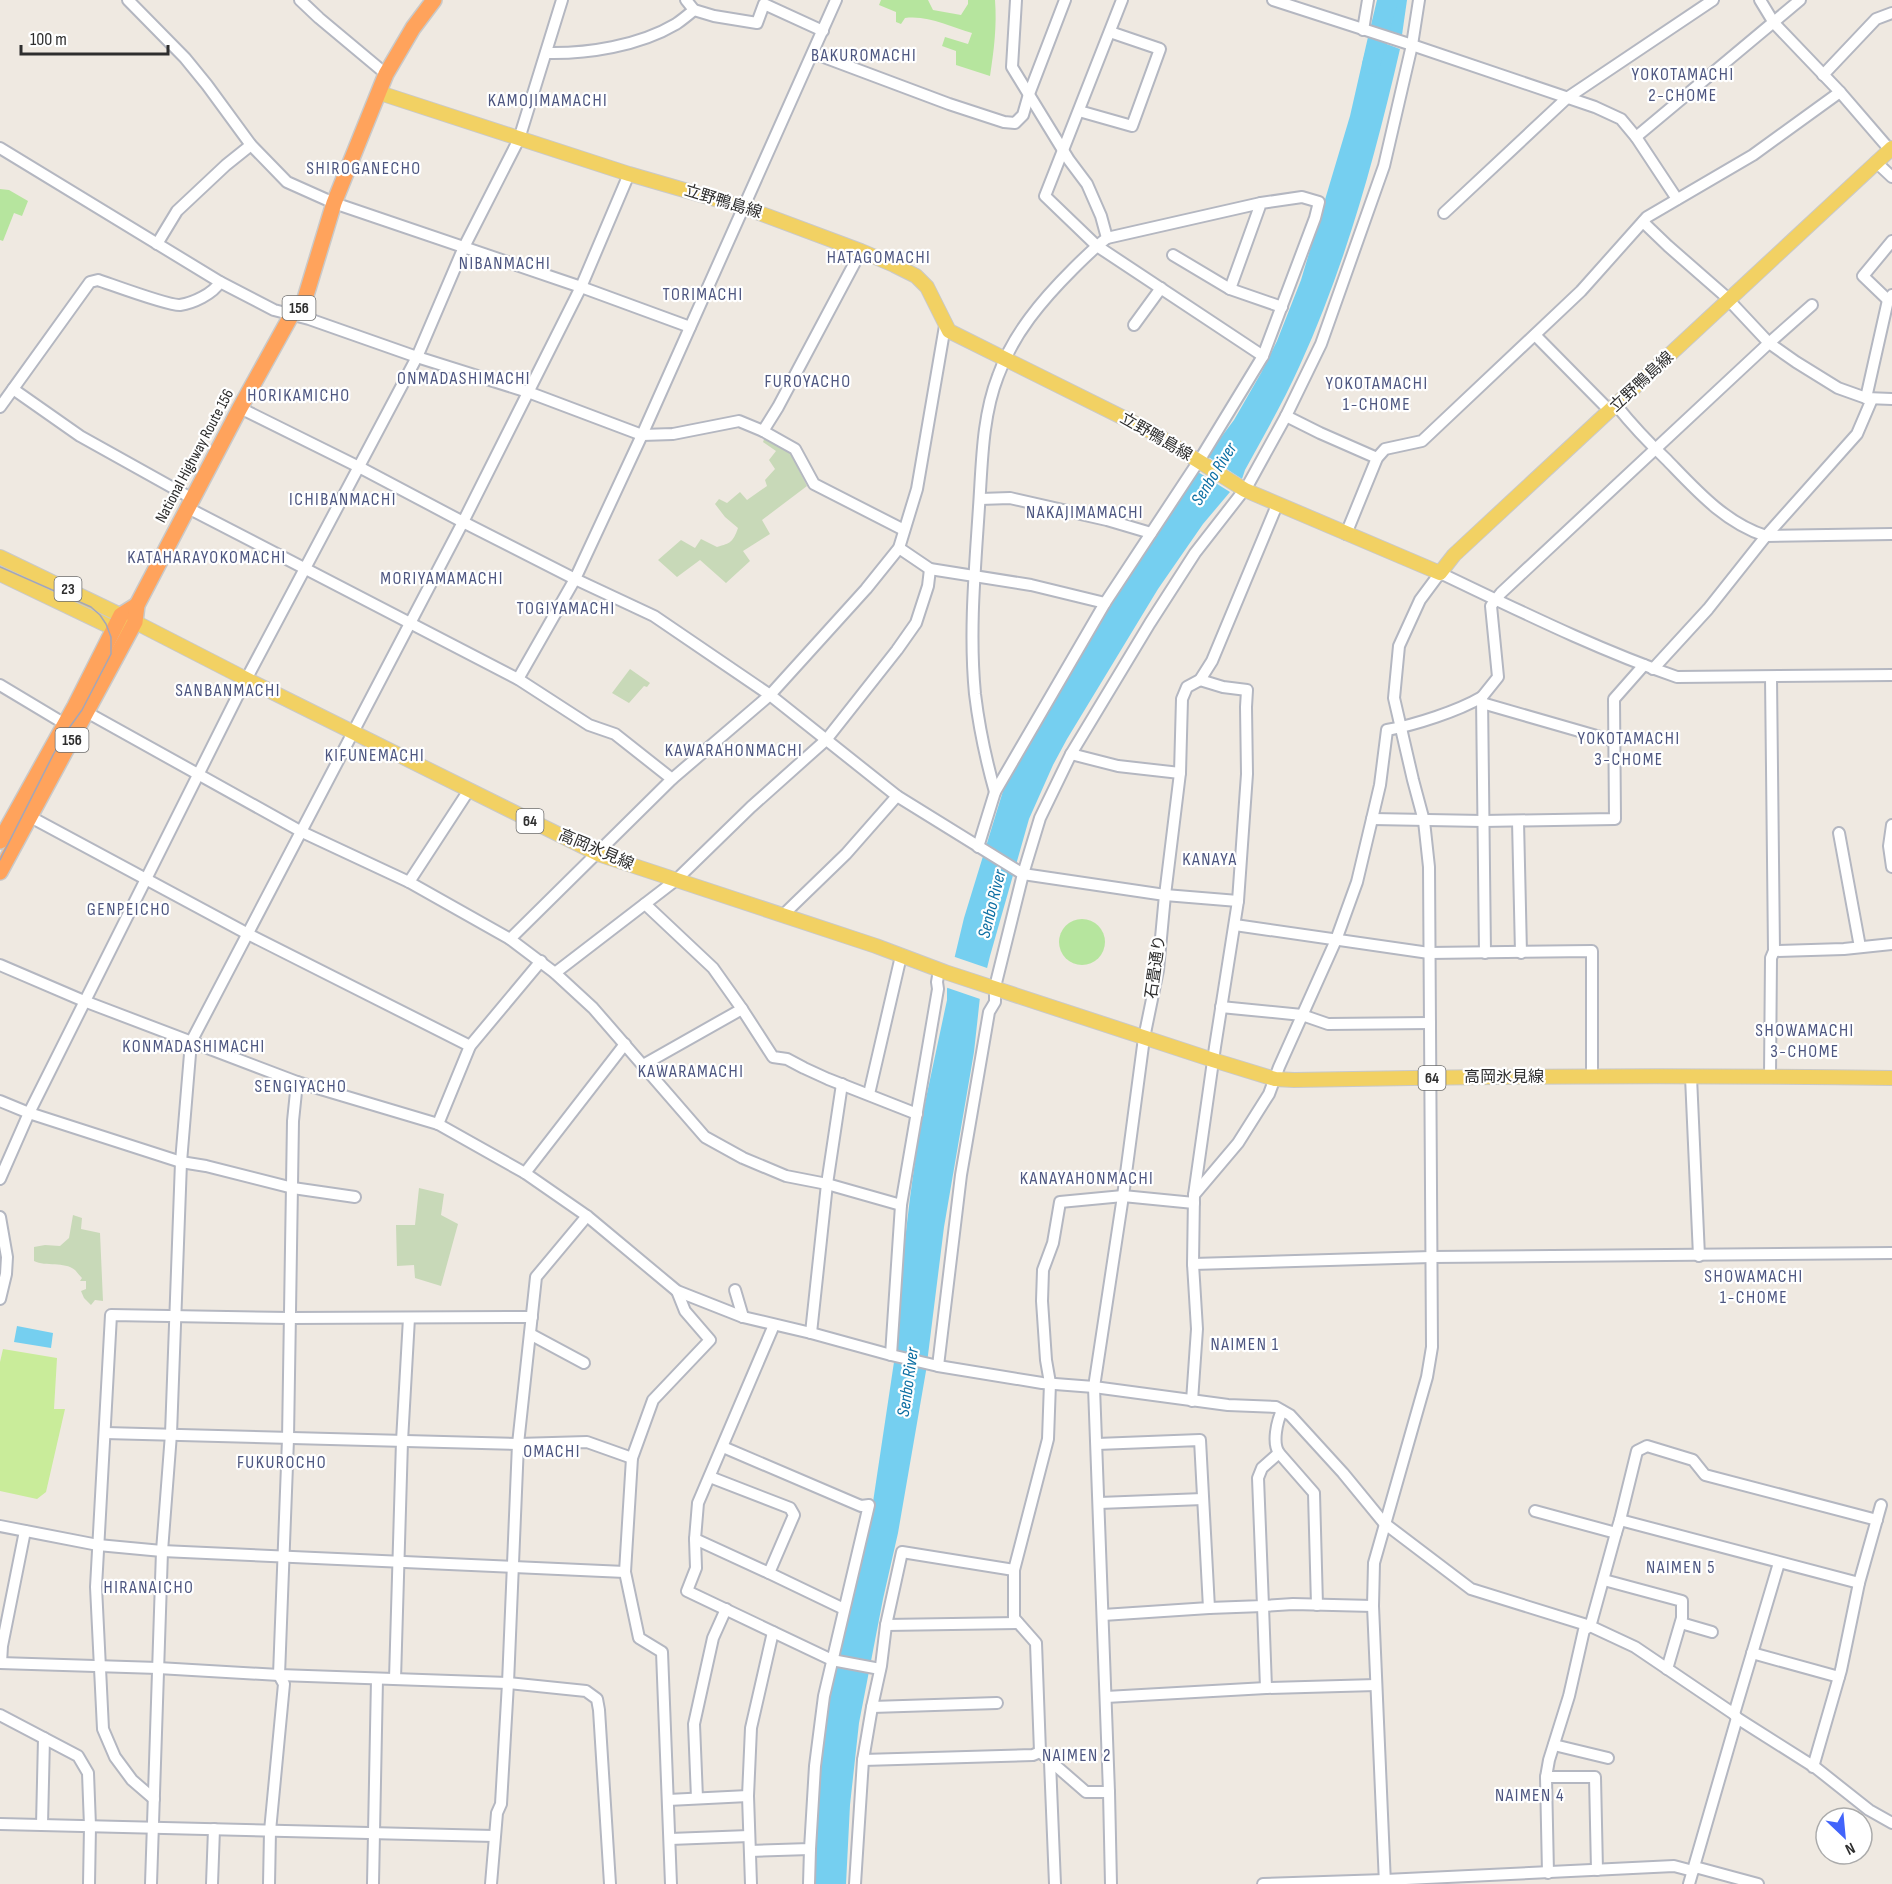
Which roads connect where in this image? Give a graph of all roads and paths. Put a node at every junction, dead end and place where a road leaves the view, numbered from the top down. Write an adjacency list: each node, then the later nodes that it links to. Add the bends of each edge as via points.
1 (128, 0): 34 (street, via 185,58)
2 (300, 0): 25 (street)
3 (434, 0): 25 (highway, National Highway Route 156 / 156)
4 (562, 0): 23 (street)
5 (686, 0): 16 (street)
6 (836, 0): 19 (street)
7 (1016, 0): 29 (street, via 1012,67)
8 (1065, 0): 29 (street)
9 (1122, 0): 21 (street)
10 (1273, 0): 20 (street)
11 (1368, 0): 20 (street)
12 (1419, 0): 22 (street)
13 (1713, 0): 30 (street)
14 (1760, 0): 18 (street)
15 (1800, 0): 18 (street)
16 (694, 10): 19 (street, via 757,23 764,4); 23 (street, via 676,24 624,44 579,53)
17 (1892, 13): 26 (street, via 1876,19)
18 (1774, 23): 26 (street); 32 (street)
19 (823, 31): 24 (street)
20 (1365, 31): 22 (street)
21 (1110, 32): 31 (street); 31 (street, via 1160,49 1132,126)
22 (1409, 44): 30 (street); 78 (street, via 1384,166 1321,344)
23 (546, 52): 33 (street)
24 (813, 53): 29 (street, via 1004,122 1015,123 1023,115); 44 (street)
25 (386, 74): 28 (highway, National Highway Route 156 / 156)
26 (1823, 75): 27 (street)
27 (1840, 92): 36 (street); 41 (street, via 1753,155)
28 (380, 93): 33 (main road, 立野鴨島線); 42 (highway, National Highway Route 156 / 156)
29 (1029, 94): 37 (street)
30 (1567, 98): 32 (street, via 1621,119); 45 (street)
31 (1079, 111): 37 (street)
32 (1636, 137): 41 (street)
33 (519, 139): 39 (main road, 立野鴨島線); 51 (street)
34 (251, 145): 42 (street, via 287,182); 49 (street, via 177,211)
35 (0, 148): 49 (street)
36 (1891, 149): 38 (main road, 立野鴨島線)
37 (1064, 151): 47 (street, via 1095,198); 50 (street, via 1045,196)
38 (1876, 162): 40 (street); 59 (main road, 立野鴨島線)
39 (629, 174): 44 (main road, 立野鴨島線); 55 (street)
40 (1892, 177)
41 (1677, 199): 46 (street)
42 (334, 203): 51 (street); 62 (highway, National Highway Route 156 / 156, via 304,302)
43 (1261, 203): 47 (street); 57 (street); 61 (street, via 1302,197 1319,202)
44 (743, 207): 52 (main road, 立野鴨島線); 65 (street)
45 (1443, 213)
46 (1643, 222): 59 (street); 66 (street)
47 (1107, 238): 50 (street)
48 (1892, 241): 58 (street, via 1863,276)
49 (157, 244): 54 (street)
50 (1097, 246): 56 (street); 70 (street, via 1029,317)
51 (464, 247): 55 (street); 69 (street)
52 (861, 251): 64 (main road, 立野鴨島線, via 916,276 927,287); 79 (street)
53 (1173, 255): 57 (street)
54 (220, 282): 62 (street, via 274,310); 72 (street, via 206,296 180,305 98,280 90,282)
55 (581, 287): 65 (street); 71 (street)
56 (1161, 288): 63 (street); 68 (street)
57 (1230, 289): 61 (street)
58 (1890, 297): 73 (street)
59 (1729, 301): 67 (street); 77 (main road, 立野鴨島線)
60 (1812, 305): 67 (street)
61 (1282, 307): 68 (street)
62 (292, 314): 69 (street); 76 (highway, National Highway Route 156 / 156)
63 (1134, 325)
64 (945, 326): 70 (main road, 立野鴨島線); 90 (street, via 917,489)
65 (690, 327): 80 (street)
66 (1535, 335): 77 (street); 82 (street, via 1422,441 1385,449)
67 (1769, 343): 73 (street, via 1838,388); 81 (street)
68 (1263, 356): 83 (street)
69 (417, 357): 71 (street); 84 (street)
70 (1005, 359): 83 (main road, 立野鴨島線, via 1152,432); 86 (street, via 987,415)
71 (528, 392): 80 (street); 89 (street)
72 (7, 393): 75 (street); 87 (street)
73 (1869, 398): 74 (street); 94 (street, via 1857,434)
74 (1892, 399)
75 (0, 407)
76 (240, 408): 84 (street); 87 (highway, National Highway Route 156 / 156)
77 (1613, 408): 81 (street); 99 (main road, 立野鴨島線, via 1454,555)
78 (1286, 416): 82 (street); 85 (street)
79 (763, 431): 80 (street, via 739,422 674,434); 90 (street, via 795,449 814,484)
80 (642, 435): 102 (street)
81 (1656, 449): 94 (street, via 1721,512); 103 (street)
82 (1377, 458): 92 (street)
83 (1200, 463): 85 (main road, 立野鴨島線); 91 (street)
84 (359, 467): 89 (street); 97 (street)
85 (1243, 489): 88 (main road, 立野鴨島線); 124 (street, via 1150,623)
86 (980, 499): 91 (street, via 1010,498); 101 (street)
87 (190, 504): 97 (street); 105 (highway, National Highway Route 156 / 156)
88 (1277, 505): 92 (main road, 立野鴨島線); 114 (street, 石畳通り, via 1212,662)
89 (463, 522): 102 (street); 108 (street)
90 (904, 530): 95 (street)
91 (1150, 533): 104 (street)
92 (1346, 534): 99 (main road, 立野鴨島線)
93 (1892, 534): 94 (street)
94 (1766, 536): 109 (street, via 1708,609)
95 (898, 548): 98 (street); 116 (street)
96 (0, 557): 106 (main road, 23)
97 (305, 568): 108 (street); 112 (street)
98 (930, 569): 101 (street); 122 (street, via 916,623)
99 (1440, 573): 103 (street); 120 (street, via 1420,600 1399,646 1394,698)
100 (0, 574): 106 (main road, 23)
101 (975, 576): 104 (street); 129 (street, via 975,694)
102 (575, 579): 113 (street); 116 (street, via 654,616)
103 (1496, 599): 109 (street); 117 (street, via 1491,606 1498,677)
104 (1105, 603): 129 (street)
105 (137, 605): 106 (highway); 107 (highway, National Highway Route 156 / 156)
106 (118, 622): 107 (main road); 118 (highway, National Highway Route 156 / 156)
107 (135, 622): 112 (main road, 高岡氷見線 / 64); 118 (highway, National Highway Route 156 / 156)
108 (411, 624): 113 (street); 121 (street)
109 (1649, 667): 111 (street, via 1677,677); 123 (street, via 1614,699)
110 (1892, 675): 111 (street)
111 (1771, 677): 159 (street)
112 (246, 679): 121 (main road, 高岡氷見線 / 64); 126 (street)
113 (518, 679): 127 (street, via 589,725 615,734)
114 (1200, 680): 125 (street, 石畳通り, via 1187,687 1182,699); 150 (street, via 1247,690 1247,774)
115 (0, 685): 119 (street)
116 (770, 695): 122 (street); 127 (street)
117 (1482, 700): 120 (street); 123 (street); 135 (street)
118 (81, 709): 119 (highway, National Highway Route 156 / 156); 126 (street); 132 (highway, National Highway Route 156 / 156)
119 (65, 724): 131 (highway, National Highway Route 156 / 156)
120 (1400, 728): 133 (street, via 1387,730); 134 (street)
121 (354, 731): 128 (main road, 高岡氷見線 / 64); 138 (street)
122 (826, 740): 130 (street); 147 (street)
123 (1614, 741): 136 (street, via 1615,819)
124 (1071, 754): 125 (street, via 1118,766); 145 (street, via 1040,818)
125 (1180, 773): 149 (street, 石畳通り)
126 (198, 775): 138 (street); 146 (street)
127 (672, 779): 142 (street)
128 (469, 790): 142 (main road, 高岡氷見線 / 64); 148 (street)
129 (995, 792): 141 (street)
130 (897, 796): 141 (street); 152 (street, via 846,854)
131 (16, 809): 132 (street); 140 (highway, National Highway Route 156 / 156)
132 (31, 817): 144 (highway, National Highway Route 156 / 156); 146 (street)
133 (1372, 819): 134 (street); 156 (street, via 1357,882)
134 (1424, 821): 135 (street); 160 (street, via 1429,867)
135 (1483, 821): 136 (street); 161 (street)
136 (1518, 821): 162 (street)
137 (1892, 825): 143 (street)
138 (302, 832): 148 (street); 154 (street)
139 (1839, 833): 158 (street)
140 (0, 841)
141 (980, 848): 145 (street)
142 (598, 854): 147 (main road, 高岡氷見線 / 64); 155 (street)
143 (1891, 860)
144 (0, 872)
145 (1021, 872): 149 (street); 168 (street)
146 (146, 878): 154 (street); 169 (street)
147 (676, 880): 151 (street); 152 (main road, 高岡氷見線 / 64)
148 (408, 882): 155 (street)
149 (1165, 895): 150 (street); 174 (street, 石畳通り, via 1158,970)
150 (1238, 901): 153 (street)
151 (645, 904): 167 (street); 171 (street, via 713,968)
152 (783, 915): 163 (main road, 高岡氷見線 / 64)
153 (1235, 925): 156 (street); 170 (street)
154 (248, 934): 175 (street); 177 (street)
155 (510, 939): 164 (street)
156 (1336, 940): 160 (street); 172 (street)
157 (1892, 944): 158 (street)
158 (1860, 947): 159 (street)
159 (1774, 951): 180 (street)
160 (1429, 953): 161 (street); 173 (street)
161 (1485, 953): 162 (street)
162 (1521, 953): 181 (street, via 1592,951)
163 (901, 956): 166 (main road, 高岡氷見線 / 64); 188 (street)
164 (541, 962): 167 (street); 177 (street)
165 (0, 964): 169 (street)
166 (942, 971): 168 (main road, 64); 191 (street, via 937,982)
167 (555, 973): 176 (street)
168 (991, 986): 174 (main road, 高岡氷見線 / 64); 222 (street, via 995,1002 989,1012 961,1175)
169 (84, 1001): 175 (street); 190 (street)
170 (1221, 1007): 172 (street); 178 (street)
171 (742, 1009): 179 (street); 187 (street, via 772,1057 787,1059)
172 (1302, 1015): 173 (street, via 1328,1024); 185 (street)
173 (1430, 1023): 183 (street)
174 (1144, 1038): 178 (main road, 高岡氷見線 / 64); 198 (street, 石畳通り)
175 (191, 1042): 186 (street); 193 (street)
176 (626, 1044): 179 (street); 194 (street)
177 (470, 1046): 192 (street)
178 (1213, 1060): 185 (main road, 高岡氷見線 / 64); 200 (street)
179 (643, 1065): 196 (street, via 705,1137 786,1176)
180 (1770, 1076): 182 (main road, 高岡氷見線 / 64); 184 (main road, 高岡氷見線 / 64)
181 (1592, 1077): 182 (main road, 高岡氷見線 / 64); 183 (main road, 高岡氷見線 / 64)
182 (1691, 1077): 206 (street)
183 (1430, 1078): 185 (main road, 高岡氷見線 / 64); 207 (street)
184 (1892, 1078)
185 (1275, 1079): 200 (street, via 1238,1143)
186 (297, 1082): 192 (street); 197 (street, via 292,1120)
187 (842, 1084): 188 (street); 196 (street)
188 (869, 1094): 191 (street)
189 (0, 1101): 190 (street)
190 (29, 1113): 193 (street); 195 (street)
191 (917, 1114): 201 (street)
192 (438, 1124): 194 (street)
193 (181, 1162): 197 (street); 212 (street)
194 (525, 1173): 202 (street)
195 (0, 1179)
196 (827, 1184): 201 (street); 218 (street)
197 (293, 1188): 199 (street); 215 (street)
198 (1123, 1196): 200 (street); 223 (street, via 1060,1202 1053,1243 1043,1270); 224 (street, 石畳通り)
199 (355, 1197)
200 (1194, 1199): 208 (street)
201 (901, 1204): 220 (street)
202 (587, 1216): 210 (street); 213 (street, via 536,1277)
203 (0, 1217): 204 (street)
204 (2, 1238): 211 (street, via 7,1257)
205 (1892, 1254): 206 (street)
206 (1699, 1256): 207 (street)
207 (1431, 1257): 208 (street); 243 (street, via 1432,1347 1427,1377)
208 (1193, 1264): 225 (street, via 1197,1329)
209 (735, 1290): 214 (street)
210 (677, 1291): 214 (street); 235 (street, via 685,1311 710,1340 653,1400)
211 (0, 1299)
212 (175, 1315): 215 (street); 227 (street, via 111,1315); 228 (street)
213 (532, 1317): 216 (street); 219 (street)
214 (743, 1317): 217 (street)
215 (290, 1318): 216 (street); 229 (street)
216 (410, 1318): 230 (street)
217 (774, 1325): 218 (street); 233 (street)
218 (811, 1333): 220 (street)
219 (530, 1334): 221 (street); 231 (street)
220 (891, 1355): 222 (street)
221 (584, 1363)
222 (936, 1365): 223 (street)
223 (1050, 1383): 224 (street); 254 (street, via 1048,1439)
224 (1094, 1387): 225 (street); 232 (street, 石畳通り)
225 (1192, 1401): 226 (street, via 1276,1407)
226 (1282, 1411): 234 (street, via 1278,1418); 243 (street, via 1328,1456)
227 (105, 1433): 228 (street); 248 (street)
228 (171, 1434): 229 (street); 249 (street)
229 (288, 1439): 230 (street); 250 (street)
230 (402, 1441): 231 (street); 251 (street)
231 (518, 1444): 235 (street, via 587,1442); 253 (street)
232 (1096, 1444): 237 (street, via 1200,1440); 238 (street, 石畳通り)
233 (723, 1447): 236 (street); 264 (street, via 861,1506 869,1505)
234 (1279, 1453): 259 (street, via 1314,1493); 260 (street, via 1262,1468 1258,1478)
235 (632, 1458): 255 (street)
236 (710, 1477): 247 (street, via 698,1503); 256 (street, via 790,1508 794,1515)
237 (1203, 1499): 238 (street); 262 (street)
238 (1099, 1503): 265 (street, 石畳通り)
239 (1881, 1505): 242 (street)
240 (1535, 1511): 246 (street)
241 (1620, 1520): 242 (street, via 1637,1451 1647,1446 1693,1460 1705,1475); 246 (street); 252 (street)
242 (1877, 1520): 258 (street)
243 (1384, 1523): 261 (street, via 1374,1563); 269 (street, via 1471,1588)
244 (0, 1526): 245 (street)
245 (25, 1531): 248 (street); 274 (street)
246 (1616, 1533): 257 (street)
247 (695, 1539): 256 (street); 263 (street, via 696,1568 687,1591)
248 (98, 1545): 249 (street); 275 (street, via 96,1587)
249 (162, 1551): 250 (street); 276 (street)
250 (283, 1558): 251 (street); 279 (street)
251 (399, 1563): 253 (street); 282 (street)
252 (1779, 1563): 258 (street); 272 (street)
253 (513, 1566): 255 (street); 283 (street)
254 (1014, 1570): 266 (street, via 1014,1618); 268 (street, via 902,1552)
255 (625, 1572): 303 (street, via 639,1638 662,1652)
256 (769, 1573): 264 (street)
257 (1604, 1580): 267 (street, via 1682,1601); 269 (street)
258 (1859, 1584): 280 (street)
259 (1317, 1605): 260 (street); 261 (street)
260 (1263, 1606): 262 (street); 285 (street)
261 (1373, 1606): 284 (street)
262 (1209, 1608): 265 (street)
263 (726, 1609): 270 (street); 301 (street, via 713,1638 694,1724)
264 (844, 1609): 273 (street)
265 (1103, 1616): 286 (street, 石畳通り)
266 (1018, 1623): 268 (street); 293 (street, via 1036,1643)
267 (1681, 1623): 271 (street); 278 (street)
268 (886, 1625): 277 (street)
269 (1590, 1626): 278 (street, via 1635,1647); 292 (street, via 1584,1630)
270 (774, 1632): 273 (street); 300 (street, via 751,1728)
271 (1712, 1632)
272 (1752, 1653): 280 (street); 290 (street)
273 (834, 1661): 277 (street); 315 (street, via 824,1696 815,1766)
274 (0, 1664): 275 (street)
275 (101, 1667): 276 (street); 302 (street, via 103,1729 115,1757 132,1780)
276 (158, 1668): 279 (street); 302 (street)
277 (877, 1668): 288 (street)
278 (1667, 1669): 290 (street)
279 (279, 1675): 281 (street); 310 (street, via 284,1684)
280 (1839, 1677): 297 (street)
281 (377, 1679): 282 (street); 311 (street)
282 (395, 1679): 283 (street)
283 (508, 1683): 312 (street, via 501,1804); 327 (street, via 586,1691 597,1699)
284 (1376, 1685): 285 (street); 320 (street)
285 (1266, 1688): 286 (street)
286 (1106, 1697): 299 (street, 石畳通り)
287 (997, 1703): 288 (street)
288 (872, 1707): 295 (street)
289 (0, 1715): 291 (street)
290 (1735, 1716): 297 (street); 317 (street)
291 (44, 1738): 306 (street); 307 (street, via 78,1756 87,1773)
292 (1554, 1745): 294 (street); 298 (street)
293 (1040, 1752): 295 (street); 296 (street)
294 (1608, 1758)
295 (863, 1760): 331 (street)
296 (1050, 1762): 299 (street, via 1086,1792); 332 (street)
297 (1813, 1767): 304 (street)
298 (1546, 1777): 318 (street, via 1594,1777); 319 (street)
299 (1109, 1792): 333 (street, 石畳通り)
300 (748, 1797): 301 (street); 313 (street)
301 (697, 1798): 303 (street)
302 (154, 1799): 308 (street)
303 (668, 1800): 314 (street)
304 (1892, 1823)
305 (0, 1824): 306 (street)
306 (42, 1825): 307 (street)
307 (90, 1826): 308 (street); 321 (street)
308 (153, 1827): 309 (street); 322 (street)
309 (214, 1830): 310 (street); 323 (street)
310 (270, 1831): 311 (street); 324 (street)
311 (374, 1833): 312 (street); 325 (street)
312 (494, 1836): 326 (street)
313 (749, 1836): 314 (street); 316 (street)
314 (670, 1839): 328 (street)
315 (810, 1849): 316 (street); 330 (street)
316 (750, 1851): 329 (street)
317 (1694, 1869): 318 (street, via 1674,1866); 335 (street); 336 (street)
318 (1596, 1870): 319 (street)
319 (1548, 1873): 320 (street)
320 (1385, 1882): 334 (street)
321 (89, 1884)
322 (151, 1884)
323 (212, 1884)
324 (269, 1884)
325 (373, 1884)
326 (491, 1884)
327 (610, 1884)
328 (671, 1884)
329 (751, 1884)
330 (809, 1884)
331 (855, 1884)
332 (1055, 1884)
333 (1111, 1884)
334 (1263, 1884)
335 (1689, 1884)
336 (1758, 1884)

